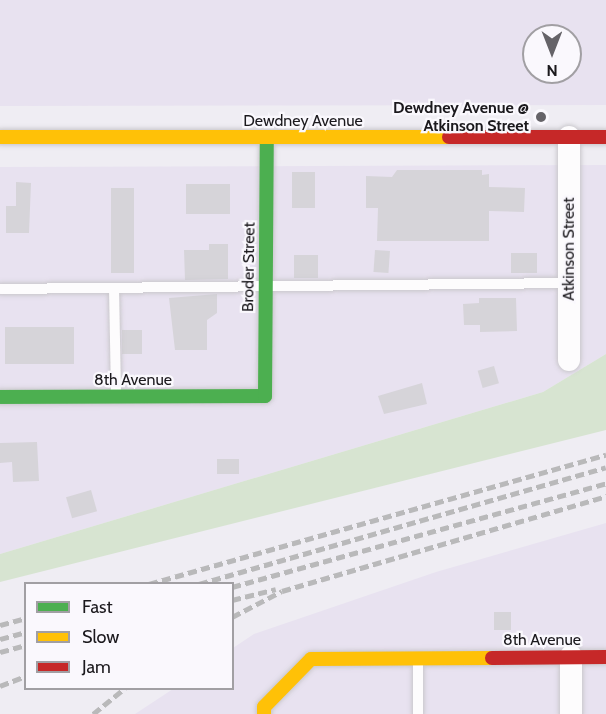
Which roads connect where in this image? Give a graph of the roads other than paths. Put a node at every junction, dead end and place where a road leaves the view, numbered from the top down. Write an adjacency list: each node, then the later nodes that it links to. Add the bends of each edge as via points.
1 (0, 137): 2 (street, Dewdney Avenue)
2 (267, 137): 3 (street, Dewdney Avenue); 6 (street, Broder Street)
3 (568, 137): 4 (street, Dewdney Avenue); 5 (street, Atkinson Street)
4 (606, 137)
5 (569, 283): 6 (lane); 9 (street, Atkinson Street)
6 (264, 286): 7 (lane); 10 (street, Broder Street)
7 (114, 288): 8 (lane); 11 (lane)
8 (0, 289)
9 (569, 360)
10 (265, 396): 11 (street, 8th Avenue)
11 (116, 397): 12 (street, 8th Avenue)
12 (0, 398)
13 (418, 657): 14 (street, 8th Avenue); 16 (street, 8th Avenue, via 311,659 264,707); 17 (lane)
14 (571, 657): 15 (street, 8th Avenue); 18 (street)
15 (606, 657)
16 (264, 714)
17 (418, 714)
18 (571, 714)

